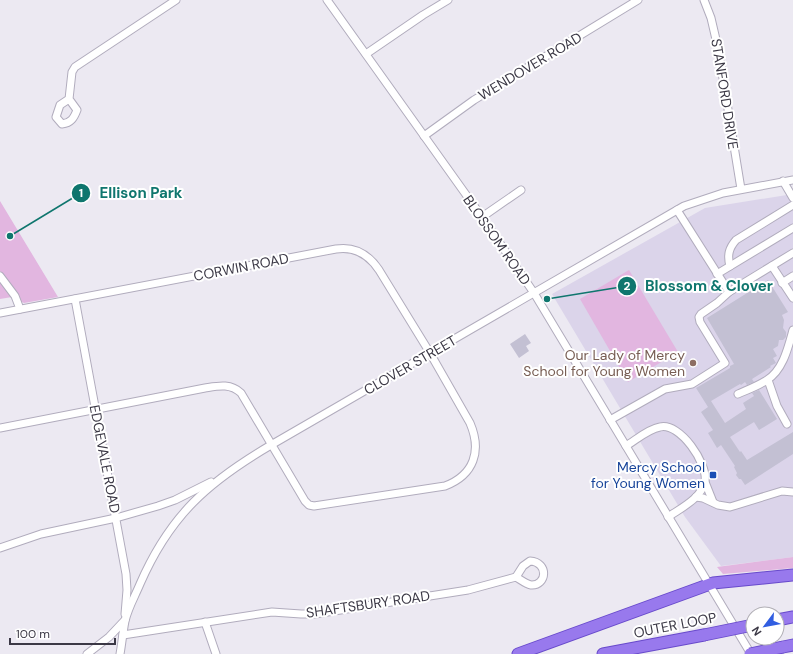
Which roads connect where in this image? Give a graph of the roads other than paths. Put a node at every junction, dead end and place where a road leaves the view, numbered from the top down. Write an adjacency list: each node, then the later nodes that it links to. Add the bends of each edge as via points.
1 (176, 0): 7 (street, via 73,69)
2 (327, 0): 6 (street, BLOSSOM ROAD)
3 (448, 0): 6 (street)
4 (638, 0): 8 (street, WENDOVER ROAD, via 474,100)
5 (704, 0): 11 (street, STANFORD DRIVE, via 718,48)
6 (366, 54): 8 (street, BLOSSOM ROAD)
7 (69, 99)
8 (424, 136): 16 (street, BLOSSOM ROAD)
9 (793, 180): 10 (street, CLOVER STREET)
10 (783, 181): 11 (street, CLOVER STREET); 13 (street)
11 (741, 189): 15 (street, CLOVER STREET, via 707,197)
12 (521, 190): 16 (street)
13 (793, 198)
14 (793, 205): 19 (street, via 736,240 728,254)
15 (677, 210): 21 (street); 26 (street, CLOVER STREET)
16 (482, 217): 26 (street, BLOSSOM ROAD)
17 (793, 228): 19 (street)
18 (793, 253): 20 (street)
19 (730, 266): 21 (street)
20 (772, 266): 24 (street); 25 (street)
21 (717, 274): 25 (street)
22 (0, 276): 29 (street, via 15,296)
23 (793, 276): 24 (street)
24 (782, 283): 28 (street)
25 (729, 292): 36 (street, via 699,317 725,363 692,384 665,388)
26 (534, 293): 32 (street, CLOVER STREET); 36 (street, BLOSSOM ROAD)
27 (75, 299): 29 (street, CORWIN ROAD); 32 (street, CORWIN ROAD, via 336,249 351,249 366,255 375,264); 35 (street, EDGEVALE ROAD)
28 (793, 300)
29 (20, 308): 30 (street, CORWIN ROAD)
30 (0, 313)
31 (793, 330): 33 (street, via 783,361)
32 (430, 354): 39 (street, CLOVER STREET); 39 (street, CORWIN ROAD, via 473,431 476,443 469,469 456,481 440,487 314,506 304,501)
33 (768, 380): 34 (street); 37 (street, via 777,406)
34 (738, 394)
35 (96, 409): 38 (street, CORWIN ROAD); 39 (street, CORWIN ROAD, via 205,388 230,386 241,393); 47 (street, EDGEVALE ROAD)
36 (610, 420): 40 (street, BLOSSOM ROAD)
37 (787, 424)
38 (0, 428)
39 (271, 445): 41 (street, CLOVER STREET)
40 (626, 446): 42 (street, via 662,426 675,429 690,444 698,457 705,474); 46 (street, BLOSSOM ROAD)
41 (222, 477): 47 (street, via 175,500); 52 (street, CLOVER STREET, via 190,504 171,528 145,573)
42 (705, 482): 44 (street); 45 (street)
43 (793, 493): 45 (street, via 782,491 730,507)
44 (696, 497): 45 (street); 46 (street)
45 (713, 502)
46 (668, 517): 51 (street, BLOSSOM ROAD)
47 (116, 518): 48 (street, via 41,534); 52 (street, EDGEVALE ROAD, via 126,574)
48 (0, 548)
49 (793, 575): 51 (highway)
50 (516, 578): 53 (street, SHAFTSBURY ROAD, via 468,590 315,614 272,612)
51 (709, 584): 60 (highway); 62 (street, BLOSSOM ROAD)
52 (125, 620): 55 (street, CLOVER STREET); 57 (street)
53 (205, 622): 55 (street, SHAFTSBURY ROAD); 59 (street)
54 (745, 627): 61 (highway, OUTER LOOP, bridge)
55 (123, 636): 58 (street, CLOVER STREET)
56 (788, 646): 62 (highway, bridge)
57 (87, 654)
58 (120, 654)
59 (216, 654)
60 (518, 654)
61 (603, 654)
62 (751, 654)

